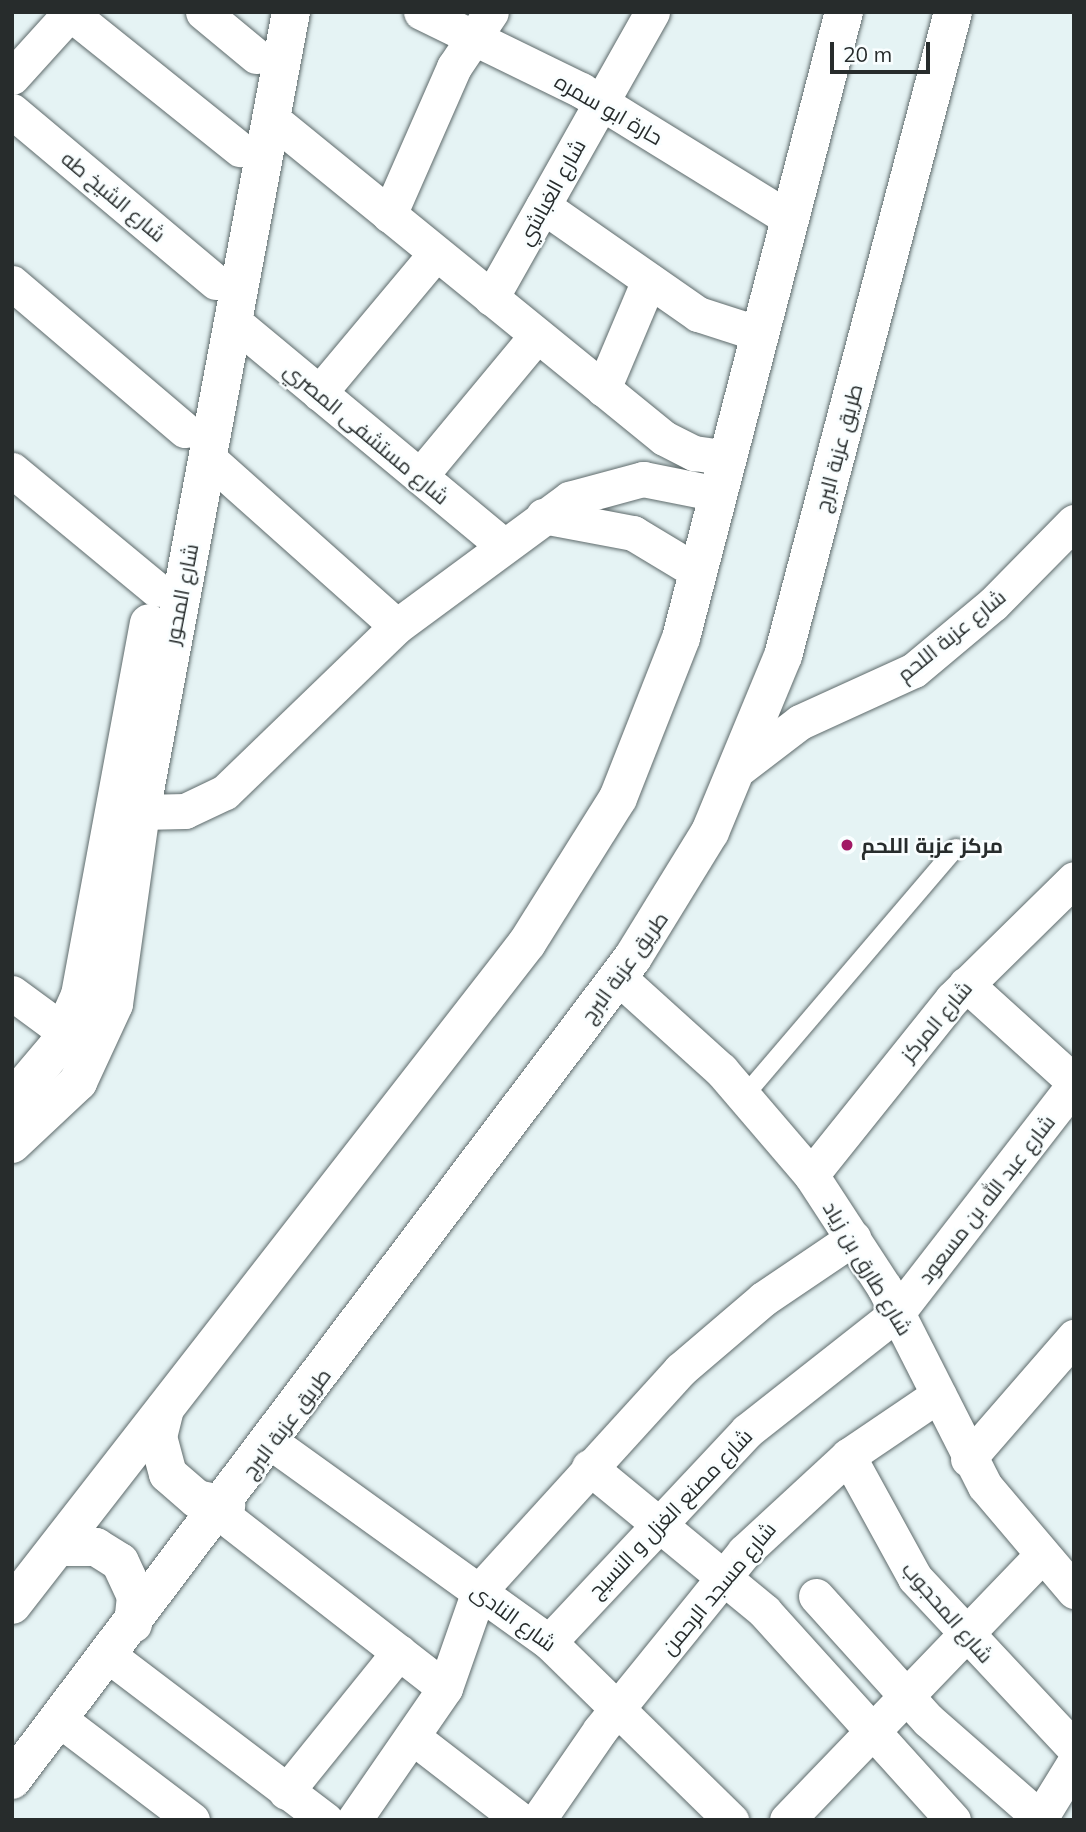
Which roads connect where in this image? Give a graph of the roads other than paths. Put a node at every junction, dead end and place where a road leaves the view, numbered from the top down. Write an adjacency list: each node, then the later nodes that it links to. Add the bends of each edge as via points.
1 (203, 12): 10 (street)
2 (264, 12): 10 (street, شارع المحور)
3 (291, 12): 14 (street, شارع المحور)
4 (421, 12): 9 (street, حارة ابو سمره)
5 (652, 12): 12 (street, شارع الغباشي)
6 (844, 12): 18 (street)
7 (953, 12): 39 (street, طريق عزبة البرج, via 783,656)
8 (70, 13): 11 (street); 15 (street)
9 (482, 25): 12 (street, حارة ابو سمره); 17 (street)
10 (256, 56): 15 (street, شارع المحور)
11 (12, 77)
12 (601, 102): 16 (street, شارع الغباشي); 18 (street, حارة ابو سمره)
13 (12, 111): 21 (street, شارع الشيخ طه)
14 (272, 119): 17 (street); 24 (street, شارع المحور)
15 (240, 149): 21 (street, شارع المحور)
16 (543, 206): 20 (street); 23 (street, شارع الغباشي)
17 (389, 215): 19 (street)
18 (790, 219): 25 (street)
19 (436, 253): 23 (street); 28 (street)
20 (649, 280): 25 (street, via 708,319); 27 (street)
21 (216, 282): 29 (street, شارع المحور)
22 (12, 283): 29 (street)
23 (491, 298): 26 (street)
24 (233, 321): 28 (street, شارع مستشفى المصري); 29 (street, شارع المحور)
25 (760, 334): 32 (street)
26 (537, 335): 27 (street); 31 (street)
27 (603, 389): 32 (street)
28 (319, 393): 31 (street, شارع مستشفى المصري)
29 (196, 443): 37 (street, شارع المحور); 38 (street); 40 (street, شارع المحور)
30 (12, 470): 37 (street)
31 (420, 476): 35 (street, شارع مستشفى المصري)
32 (723, 476): 33 (street, via 628,480 583,492); 36 (street)
33 (543, 516): 35 (street); 36 (street, via 633,533)
34 (1071, 531): 39 (street, شارع عزبة اللحم, via 914,670 800,722)
35 (502, 544): 38 (street)
36 (698, 572): 56 (street, via 647,735 567,887)
37 (156, 589): 46 (street, شارع المحور, via 86,969)
38 (397, 626): 40 (street, via 225,792 185,810)
39 (741, 766): 43 (street, طريق عزبة البرج, via 686,875)
40 (141, 812): 50 (street, شارع المحور, via 120,975 105,1031 69,1093)
41 (956, 848): 48 (lane)
42 (1074, 879): 44 (street, شارع المركز)
43 (618, 977): 48 (street, شارع طارق بن زياد); 57 (street, طريق عزبة البرج)
44 (966, 984): 47 (street); 51 (street, شارع المركز)
45 (12, 993): 46 (street)
46 (65, 1032): 49 (street, شارع المحور)
47 (1074, 1083): 53 (street, شارع عبد الله بن مسعود)
48 (745, 1096): 51 (street, شارع طارق بن زياد)
49 (12, 1100)
50 (12, 1144)
51 (811, 1175): 52 (street, شارع طارق بن زياد)
52 (853, 1238): 53 (street, شارع طارق بن زياد); 60 (street, via 707,1346)
53 (897, 1313): 55 (street, شارع طارق بن زياد); 62 (street, شارع مصنع الغزل و النسيج, via 771,1410)
54 (1074, 1337): 59 (street)
55 (938, 1395): 58 (street, شارع مسجد الرحمن); 59 (street, شارع طارق بن زياد)
56 (165, 1409): 61 (street, via 159,1447 168,1474 197,1499); 63 (street)
57 (271, 1443): 61 (street, طريق عزبة البرج); 67 (street, شارع النادى)
58 (848, 1456): 65 (street, شارع مسجد الرحمن); 71 (street, شارع المحجوب, via 895,1549)
59 (968, 1459): 64 (street, شارع طارق بن زياد)
60 (589, 1467): 62 (street); 67 (street)
61 (223, 1509): 70 (street, طريق عزبة البرج); 73 (street)
62 (657, 1521): 65 (street); 72 (street, شارع مصنع الغزل و النسيج)
63 (58, 1547): 69 (street); 70 (street, via 96,1547 120,1562 134,1586)
64 (1040, 1557): 66 (street, شارع طارق بن زياد); 71 (street)
65 (724, 1575): 77 (street, شارع مسجد الرحمن); 79 (street, via 803,1650)
66 (1071, 1583)
67 (479, 1591): 72 (street, شارع النادى); 75 (street)
68 (816, 1596): 76 (street)
69 (12, 1605)
70 (133, 1623): 74 (street, طريق عزبة البرج)
71 (966, 1637): 76 (street); 81 (street, شارع المحجوب)
72 (549, 1642): 77 (street, شارع النادى)
73 (398, 1652): 75 (street); 84 (street)
74 (108, 1655): 78 (street, طريق عزبة البرج); 84 (street)
75 (445, 1688): 80 (street)
76 (908, 1699): 79 (street); 85 (street)
77 (620, 1706): 90 (street, شارع مسجد الرحمن); 91 (street, شارع النادى)
78 (59, 1719): 83 (street, طريق عزبة البرج); 86 (street)
79 (874, 1734): 92 (street); 93 (street)
80 (414, 1738): 88 (street); 89 (street)
81 (1074, 1748)
82 (1074, 1763): 85 (street)
83 (12, 1780)
84 (286, 1792): 87 (street)
85 (1040, 1819)
86 (192, 1820)
87 (325, 1820)
88 (354, 1820)
89 (520, 1820)
90 (538, 1820)
91 (731, 1820)
92 (787, 1820)
93 (953, 1820)

